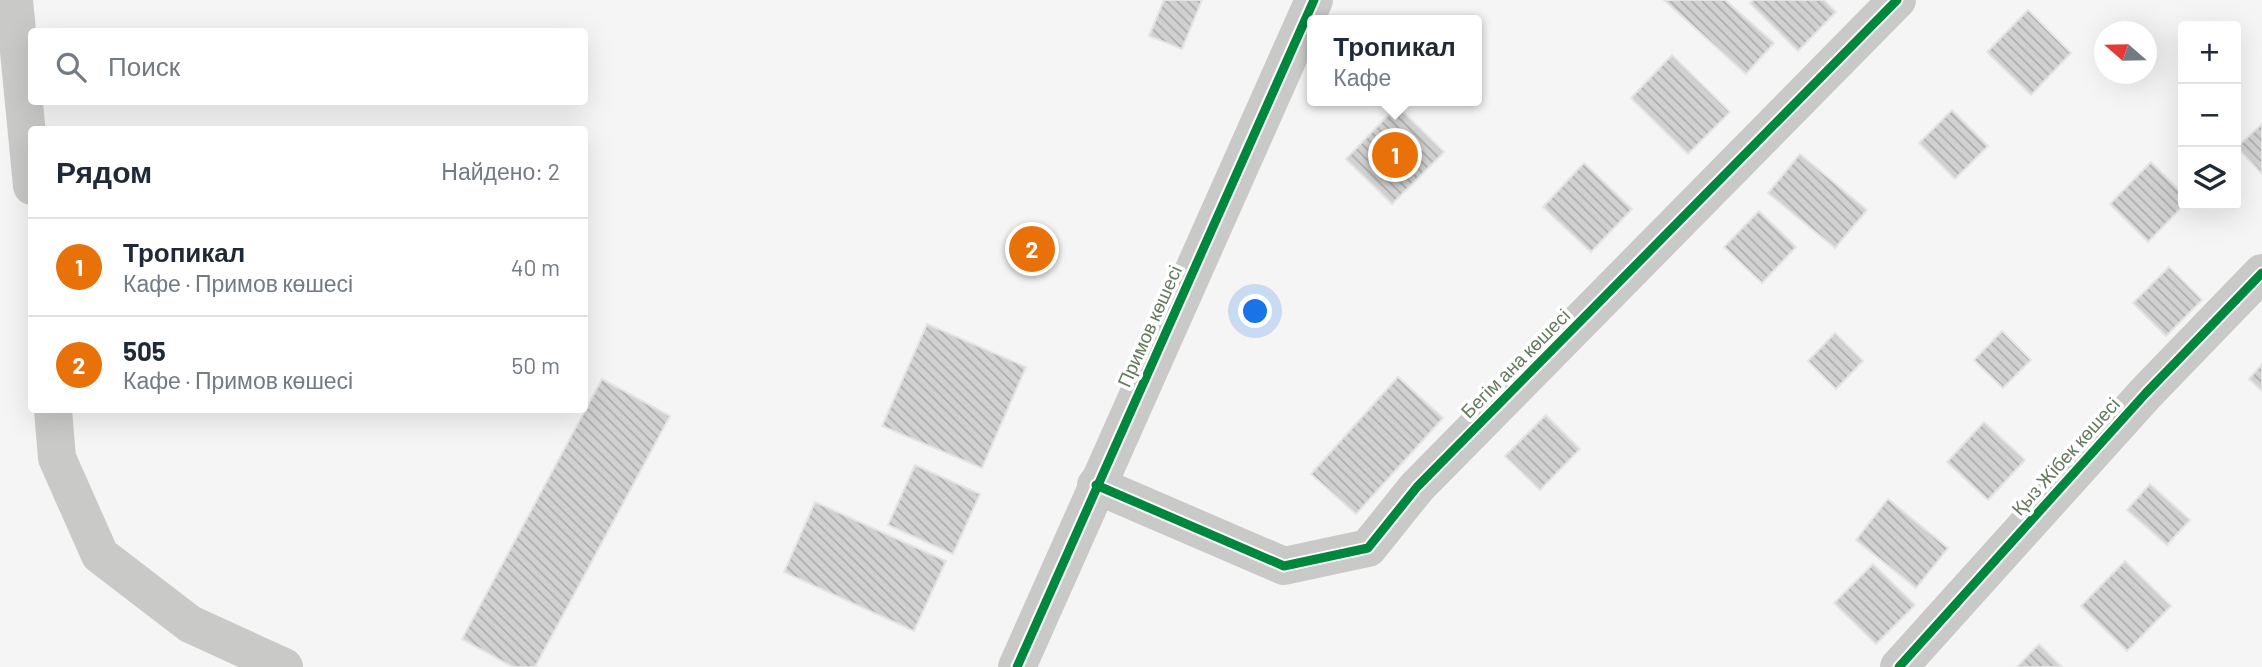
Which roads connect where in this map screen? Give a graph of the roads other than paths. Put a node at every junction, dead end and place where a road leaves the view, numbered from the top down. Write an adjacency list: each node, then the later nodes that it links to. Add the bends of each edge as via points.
1 (14, 0): 4 (street)
2 (1897, 0): 8 (street, Бегім ана көшесі, via 1417,487 1368,548 1284,566)
3 (1307, 16): 8 (street, Примов көшесі)
4 (12, 110): 5 (street)
5 (28, 171)
6 (2262, 273): 11 (street, Қыз Жібек көшесі, via 2146,393)
7 (53, 413): 9 (street, via 57,458 100,555 190,624)
8 (1096, 485): 10 (street, Примов көшесі)
9 (284, 667)
10 (1017, 667)
11 (1899, 667)

